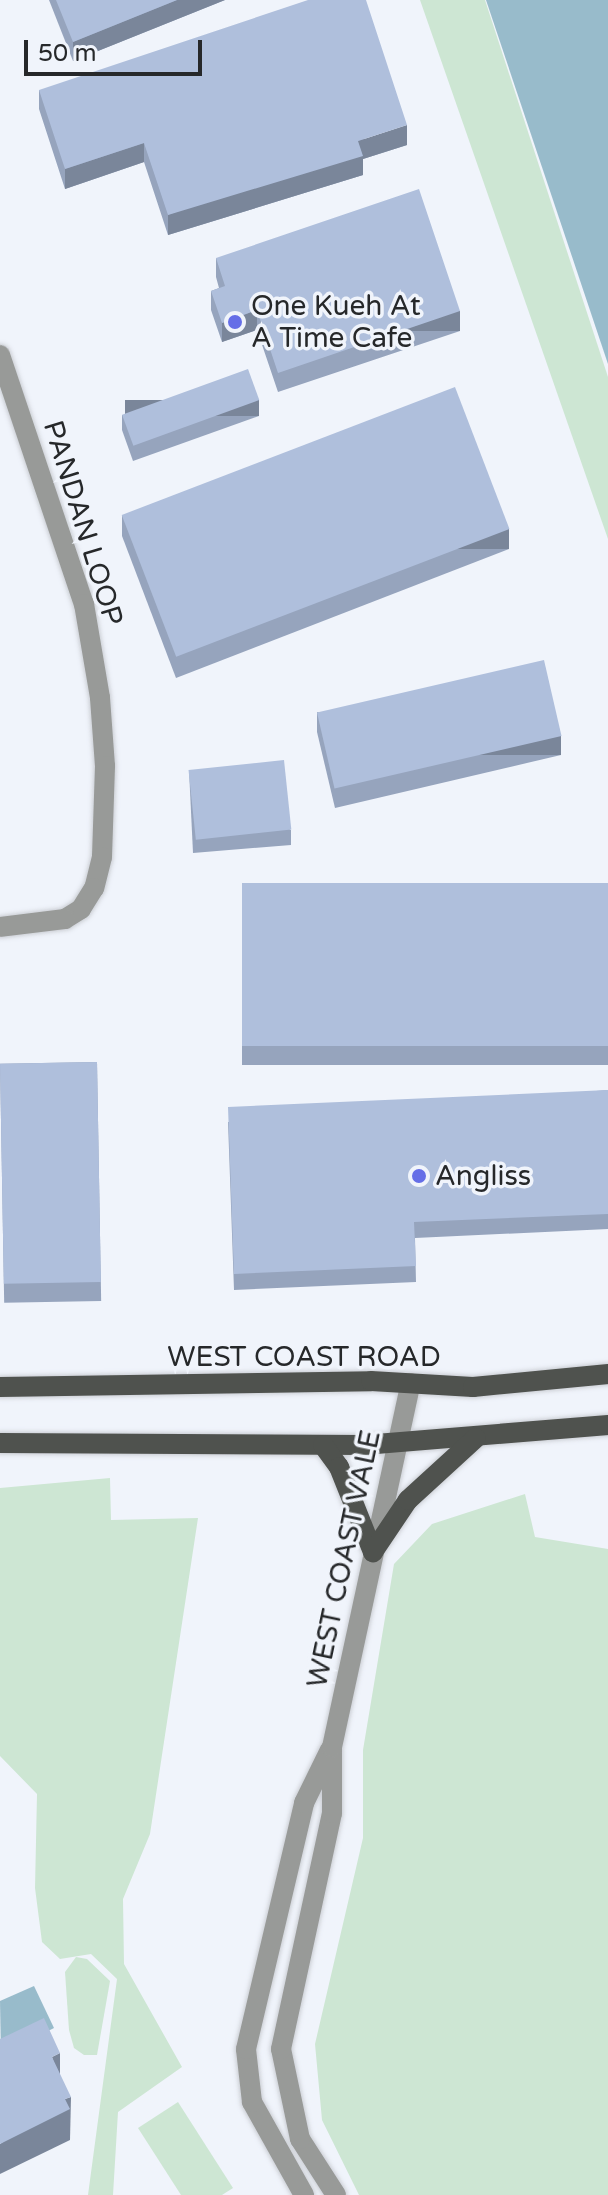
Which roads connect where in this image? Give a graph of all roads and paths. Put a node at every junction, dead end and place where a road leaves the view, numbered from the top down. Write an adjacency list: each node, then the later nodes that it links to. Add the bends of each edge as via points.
1 (0, 355): 2 (street, PANDAN LOOP, via 84,604 105,766 102,857 94,888 81,909 53,922)
2 (0, 927)
3 (608, 1374): 4 (main road, WEST COAST ROAD, via 473,1387)
4 (411, 1383): 5 (main road, WEST COAST ROAD); 8 (street, WEST COAST VALE)
5 (0, 1387)
6 (608, 1425): 7 (main road)
7 (476, 1438): 8 (main road); 11 (main road, via 408,1500)
8 (398, 1442): 10 (main road); 11 (street, WEST COAST VALE)
9 (0, 1443): 10 (main road)
10 (323, 1445): 11 (main road, via 339,1467)
11 (373, 1552): 12 (street, WEST COAST VALE)
12 (332, 1747): 13 (street, WEST COAST VALE, via 304,1803 246,2049 252,2102); 14 (street, WEST COAST VALE, via 332,1813 281,2049 300,2139)
13 (304, 2195)
14 (336, 2195)

